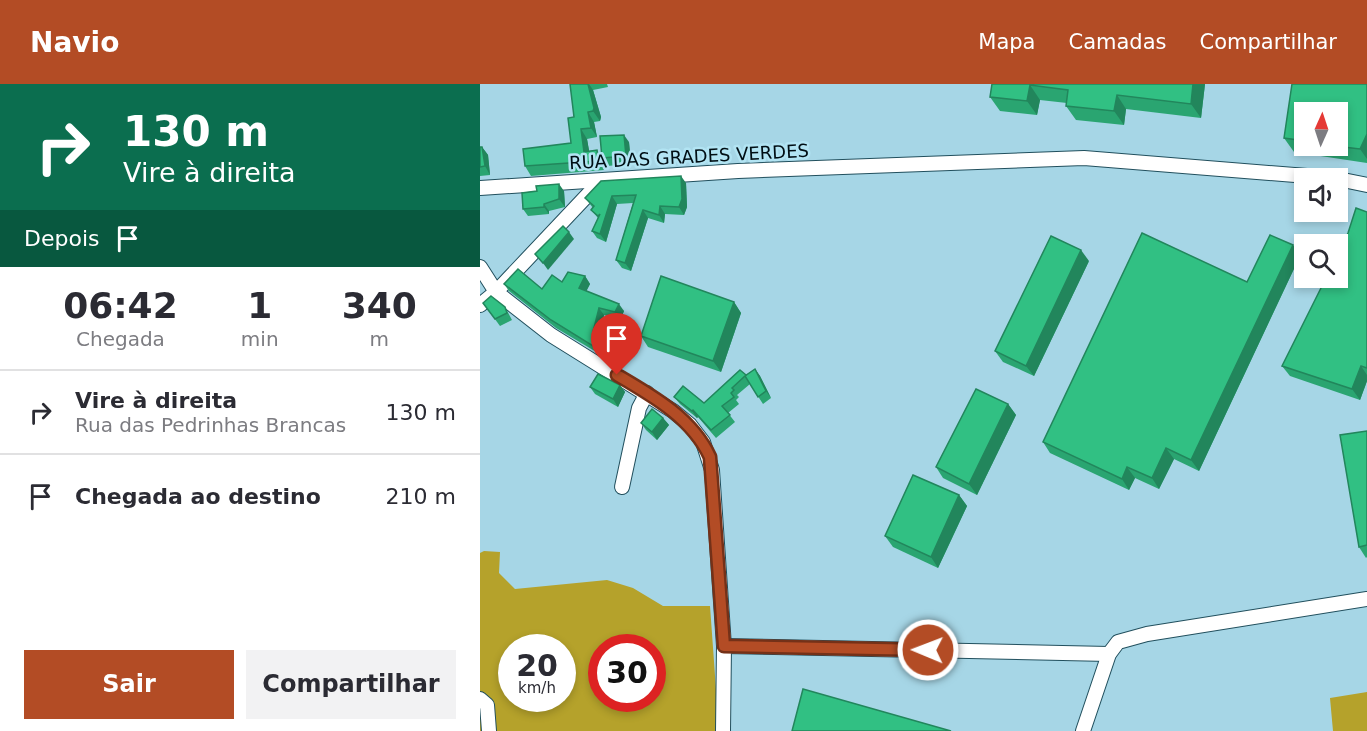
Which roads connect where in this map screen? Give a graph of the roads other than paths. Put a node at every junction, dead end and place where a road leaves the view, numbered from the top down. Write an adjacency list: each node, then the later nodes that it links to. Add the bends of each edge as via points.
1 (1294, 175): 2 (street, RUA DAS GRADES VERDES, via 1084,158)
2 (603, 179): 5 (street, RUA DAS GRADES VERDES); 7 (street)
3 (1348, 181): 4 (street)
4 (1367, 185)
5 (480, 188)
6 (480, 267): 7 (street)
7 (496, 292): 8 (street); 9 (street, via 551,336)
8 (480, 305)
9 (647, 393): 10 (street, via 639,408); 12 (street, via 690,425 710,457)
10 (622, 487)
11 (1367, 599): 13 (street, via 1147,634 1118,642)
12 (724, 646): 13 (street); 16 (street)
13 (1109, 654): 17 (street)
14 (480, 699): 15 (street, via 488,705)
15 (489, 731)
16 (723, 731)
17 (1083, 731)

